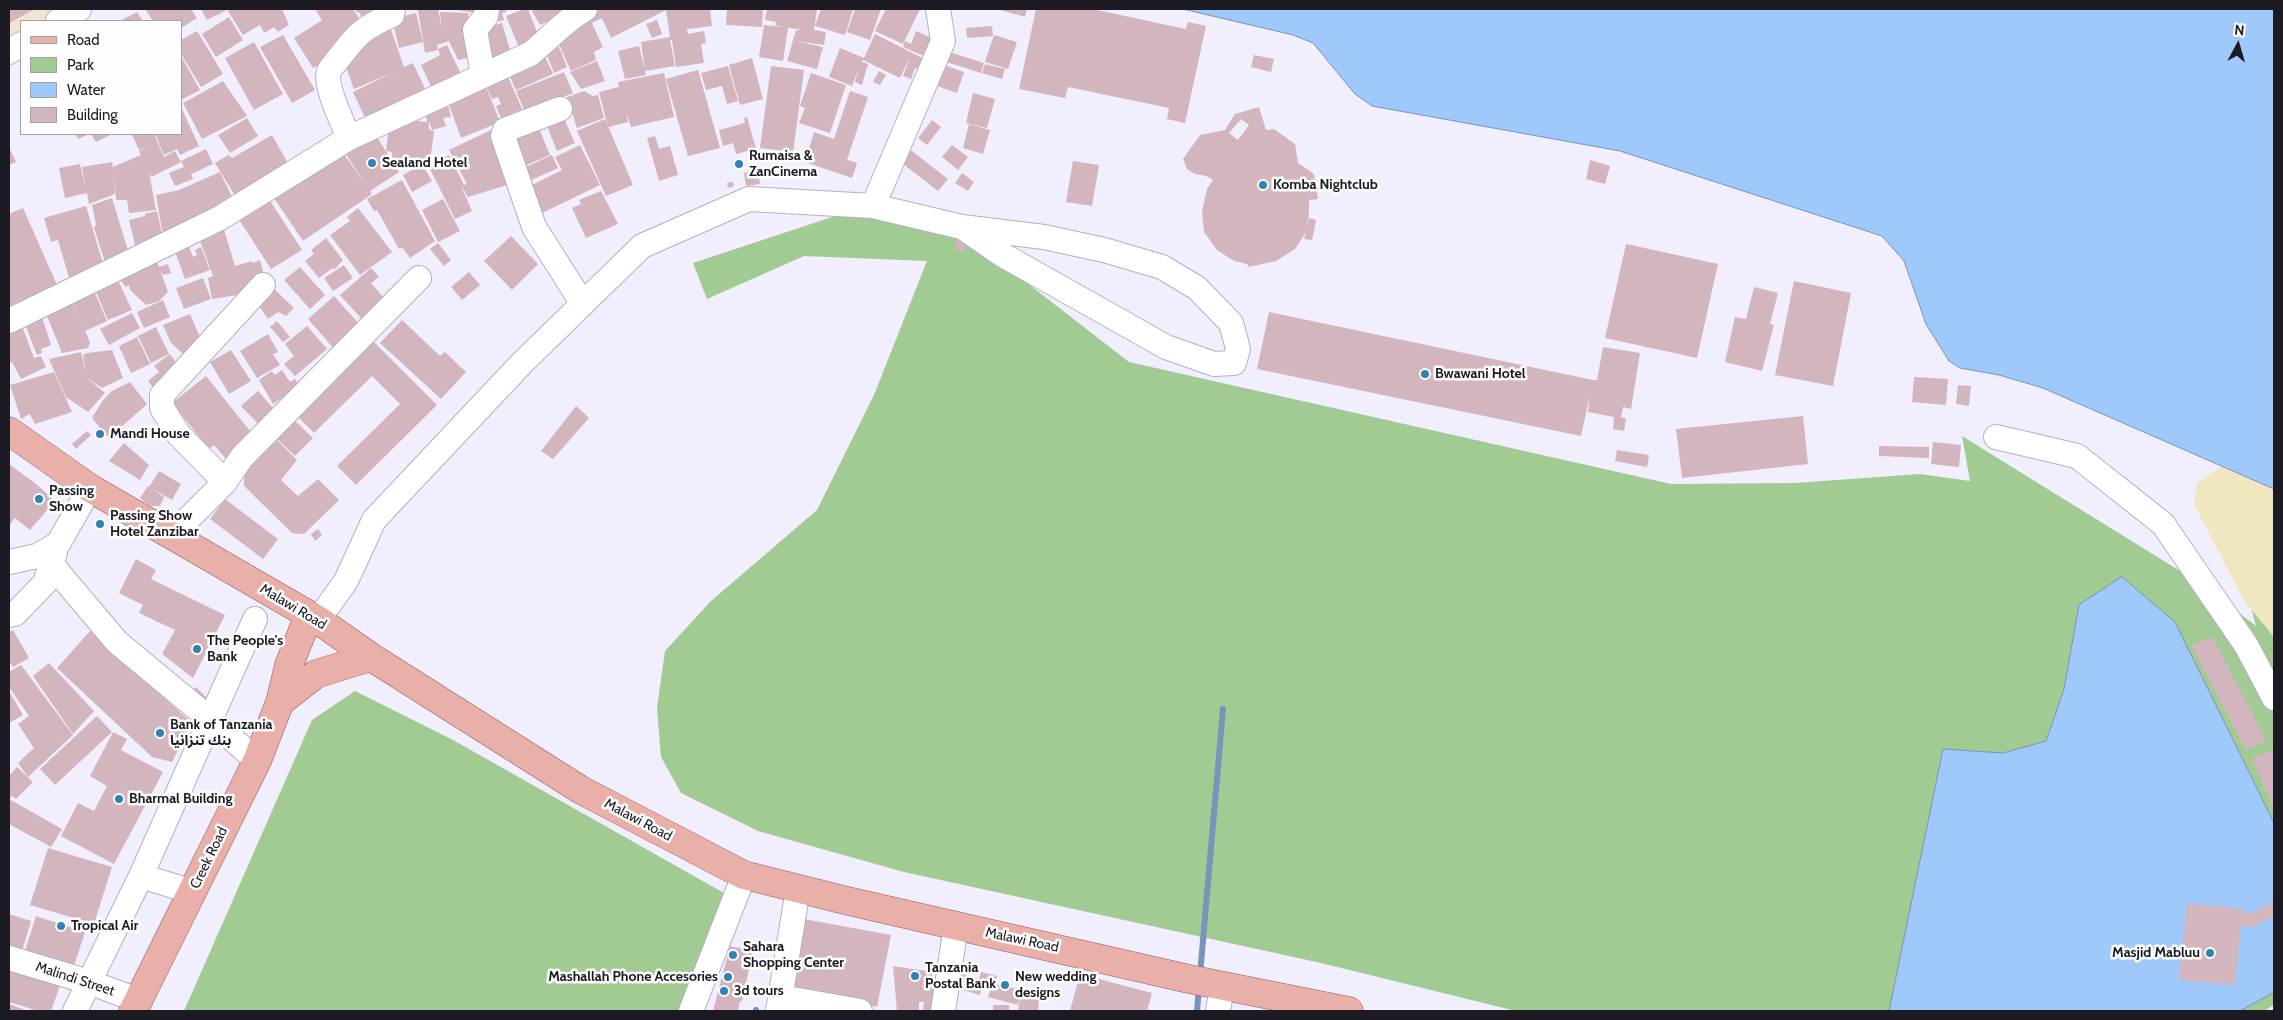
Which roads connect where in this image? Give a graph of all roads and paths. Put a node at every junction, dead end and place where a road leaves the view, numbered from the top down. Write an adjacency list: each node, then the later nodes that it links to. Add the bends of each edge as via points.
1 (79, 9): 6 (street)
2 (393, 9): 11 (street, via 392,15 366,27 355,37 330,71 335,104)
3 (487, 9): 9 (street, via 486,16 475,30)
4 (585, 9): 9 (street, via 566,20 530,54)
5 (938, 9): 12 (street, via 943,41)
6 (60, 20)
7 (20, 45): 8 (street)
8 (9, 52)
9 (484, 75): 11 (street)
10 (560, 109): 16 (street, via 506,130 503,136 534,227)
11 (349, 138): 17 (street, via 220,218)
12 (873, 206): 13 (street); 16 (street, via 749,199 642,246)
13 (962, 228): 13 (street, via 1044,237 1162,267 1197,288 1231,323 1238,350 1234,363 1214,364 1166,347 1001,254)
14 (419, 278): 20 (street, via 242,457)
15 (263, 285): 20 (street, via 162,395 162,408 179,435)
16 (583, 304): 27 (street, via 522,363 374,520 346,581)
17 (9, 321)
18 (11, 437): 21 (main road, Malawi Road)
19 (1996, 437): 29 (street, via 2077,456 2163,524 2246,645)
20 (224, 482): 22 (street)
21 (90, 488): 22 (main road, Malawi Road); 23 (street)
22 (171, 536): 27 (main road, Malawi Road)
23 (55, 554): 24 (street); 25 (street, via 45,582 15,614); 31 (street, via 117,642)
24 (9, 562)
25 (9, 614)
26 (255, 618): 31 (street)
27 (313, 618): 28 (main road, Malawi Road); 30 (main road, Creek Road, via 289,665)
28 (371, 658): 30 (main road, via 316,674); 33 (main road, Malawi Road, via 582,790)
29 (2274, 698)
30 (280, 702): 32 (main road, Creek Road)
31 (211, 720): 32 (street); 34 (street)
32 (257, 761): 36 (main road, Creek Road)
33 (744, 875): 35 (main road, Malawi Road); 44 (street)
34 (141, 876): 36 (street); 39 (street)
35 (798, 889): 37 (main road, Malawi Road); 41 (street)
36 (193, 892): 42 (main road, Creek Road)
37 (956, 926): 40 (main road, Malawi Road); 46 (street)
38 (9, 958): 39 (street, Malindi Street)
39 (89, 982): 42 (street, Malindi Street); 43 (street)
40 (1220, 999): 47 (main road, Malawi Road)
41 (779, 1004): 45 (street)
42 (138, 1008)
43 (75, 1011)
44 (690, 1011)
45 (860, 1011)
46 (943, 1011)
47 (1349, 1011)

